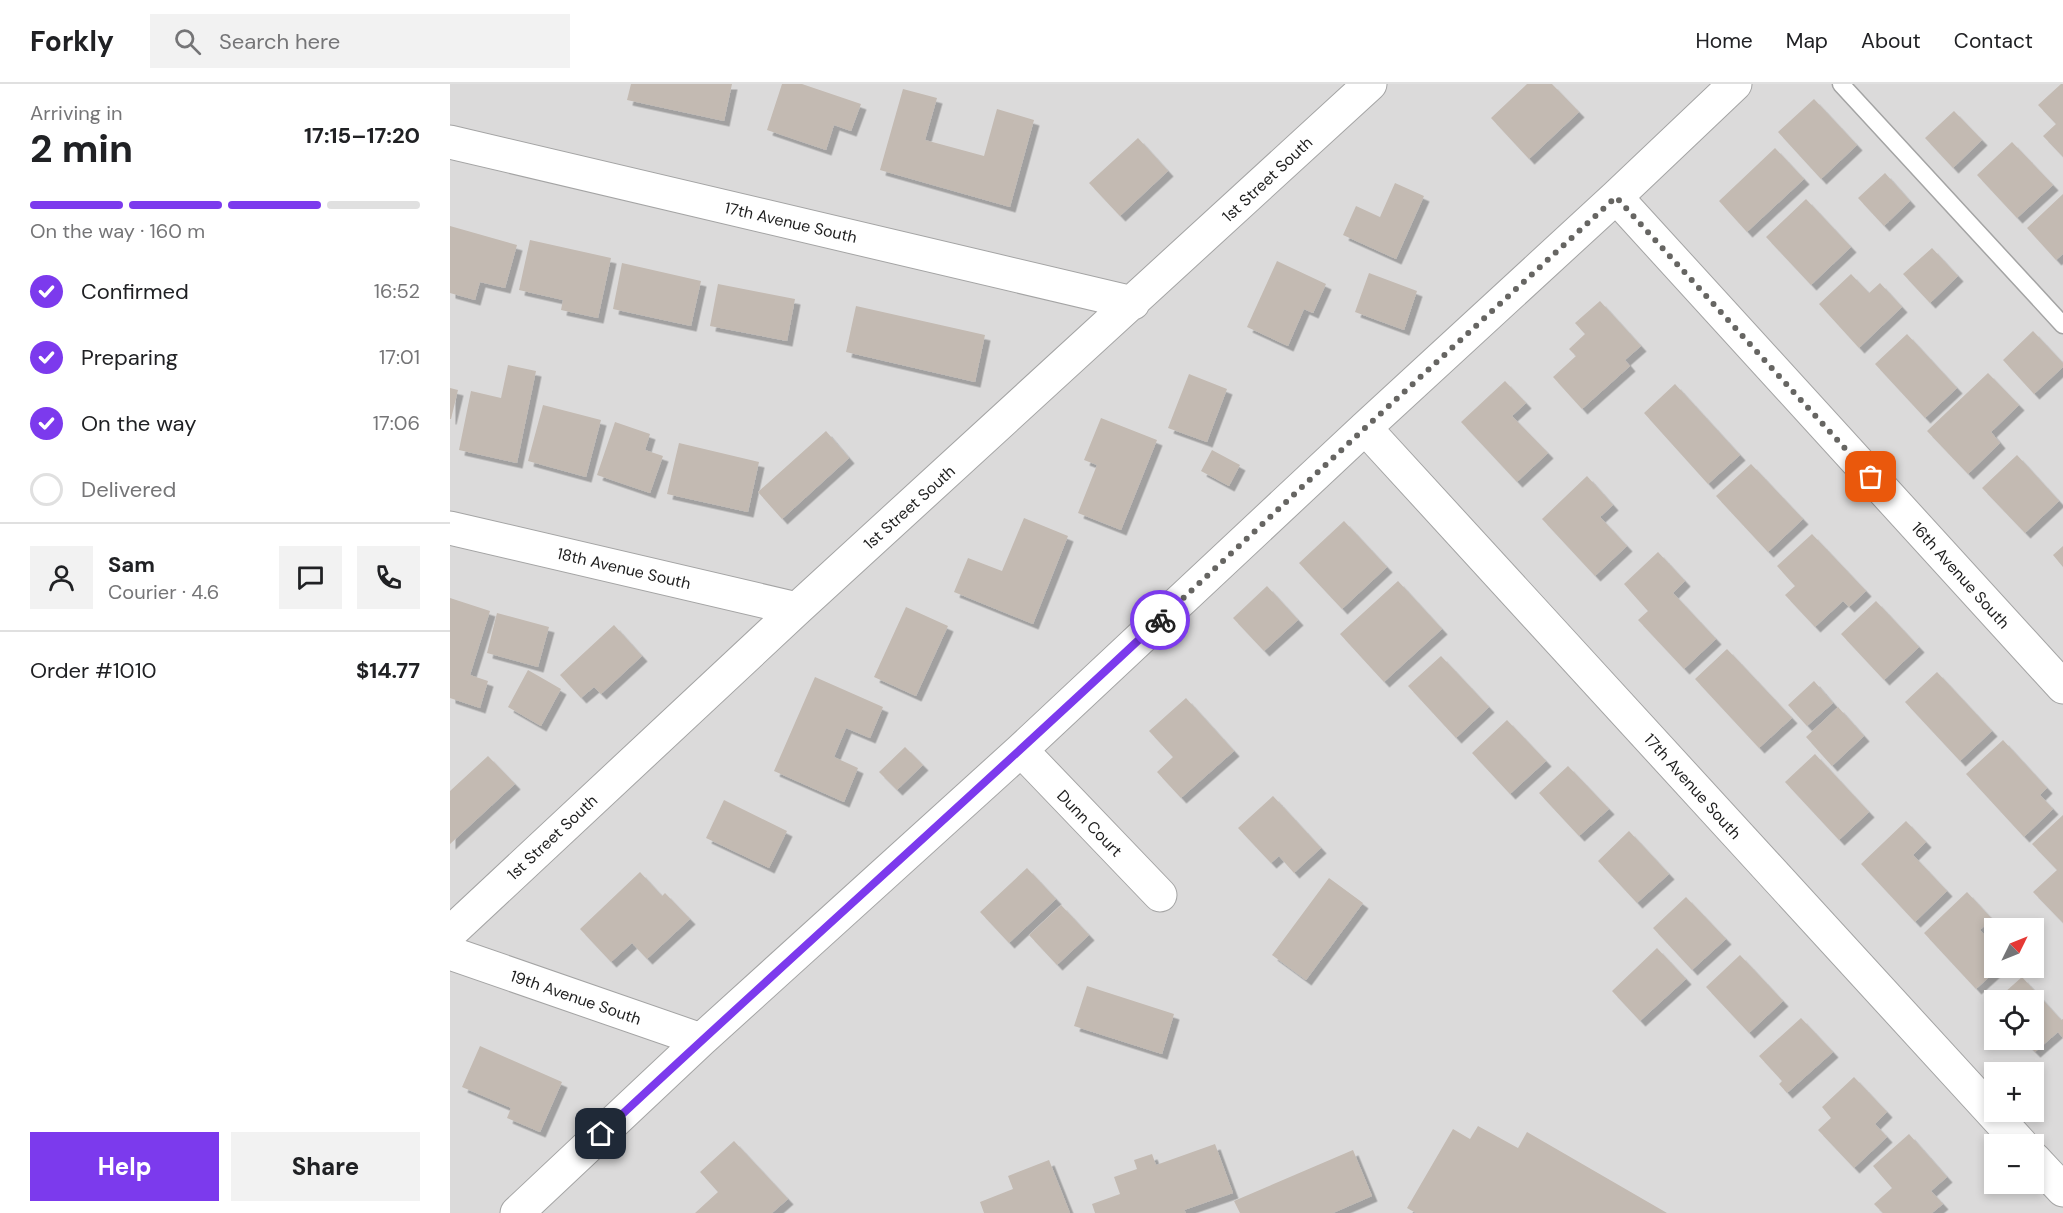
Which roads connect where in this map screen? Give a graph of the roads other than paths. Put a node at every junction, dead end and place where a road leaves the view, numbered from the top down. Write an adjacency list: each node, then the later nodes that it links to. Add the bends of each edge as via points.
1 (1370, 84): 6 (street, 1st Street South)
2 (1735, 84): 5 (street)
3 (1841, 84): 7 (lane)
4 (450, 142): 6 (street, 17th Avenue South)
5 (1616, 197): 8 (street); 11 (street, 16th Avenue South)
6 (1133, 303): 10 (street, 1st Street South)
7 (2063, 325)
8 (1365, 428): 12 (street); 17 (street, 17th Avenue South)
9 (450, 528): 10 (street, 18th Avenue South)
10 (797, 609): 14 (street, 1st Street South)
11 (2063, 687)
12 (1021, 750): 13 (street, Dunn Court); 16 (street)
13 (1160, 895)
14 (450, 933)
15 (450, 953): 16 (street, 19th Avenue South)
16 (701, 1040): 20 (street)
17 (2012, 1134)
18 (2044, 1170): 19 (street)
19 (2063, 1190)
20 (518, 1213)

